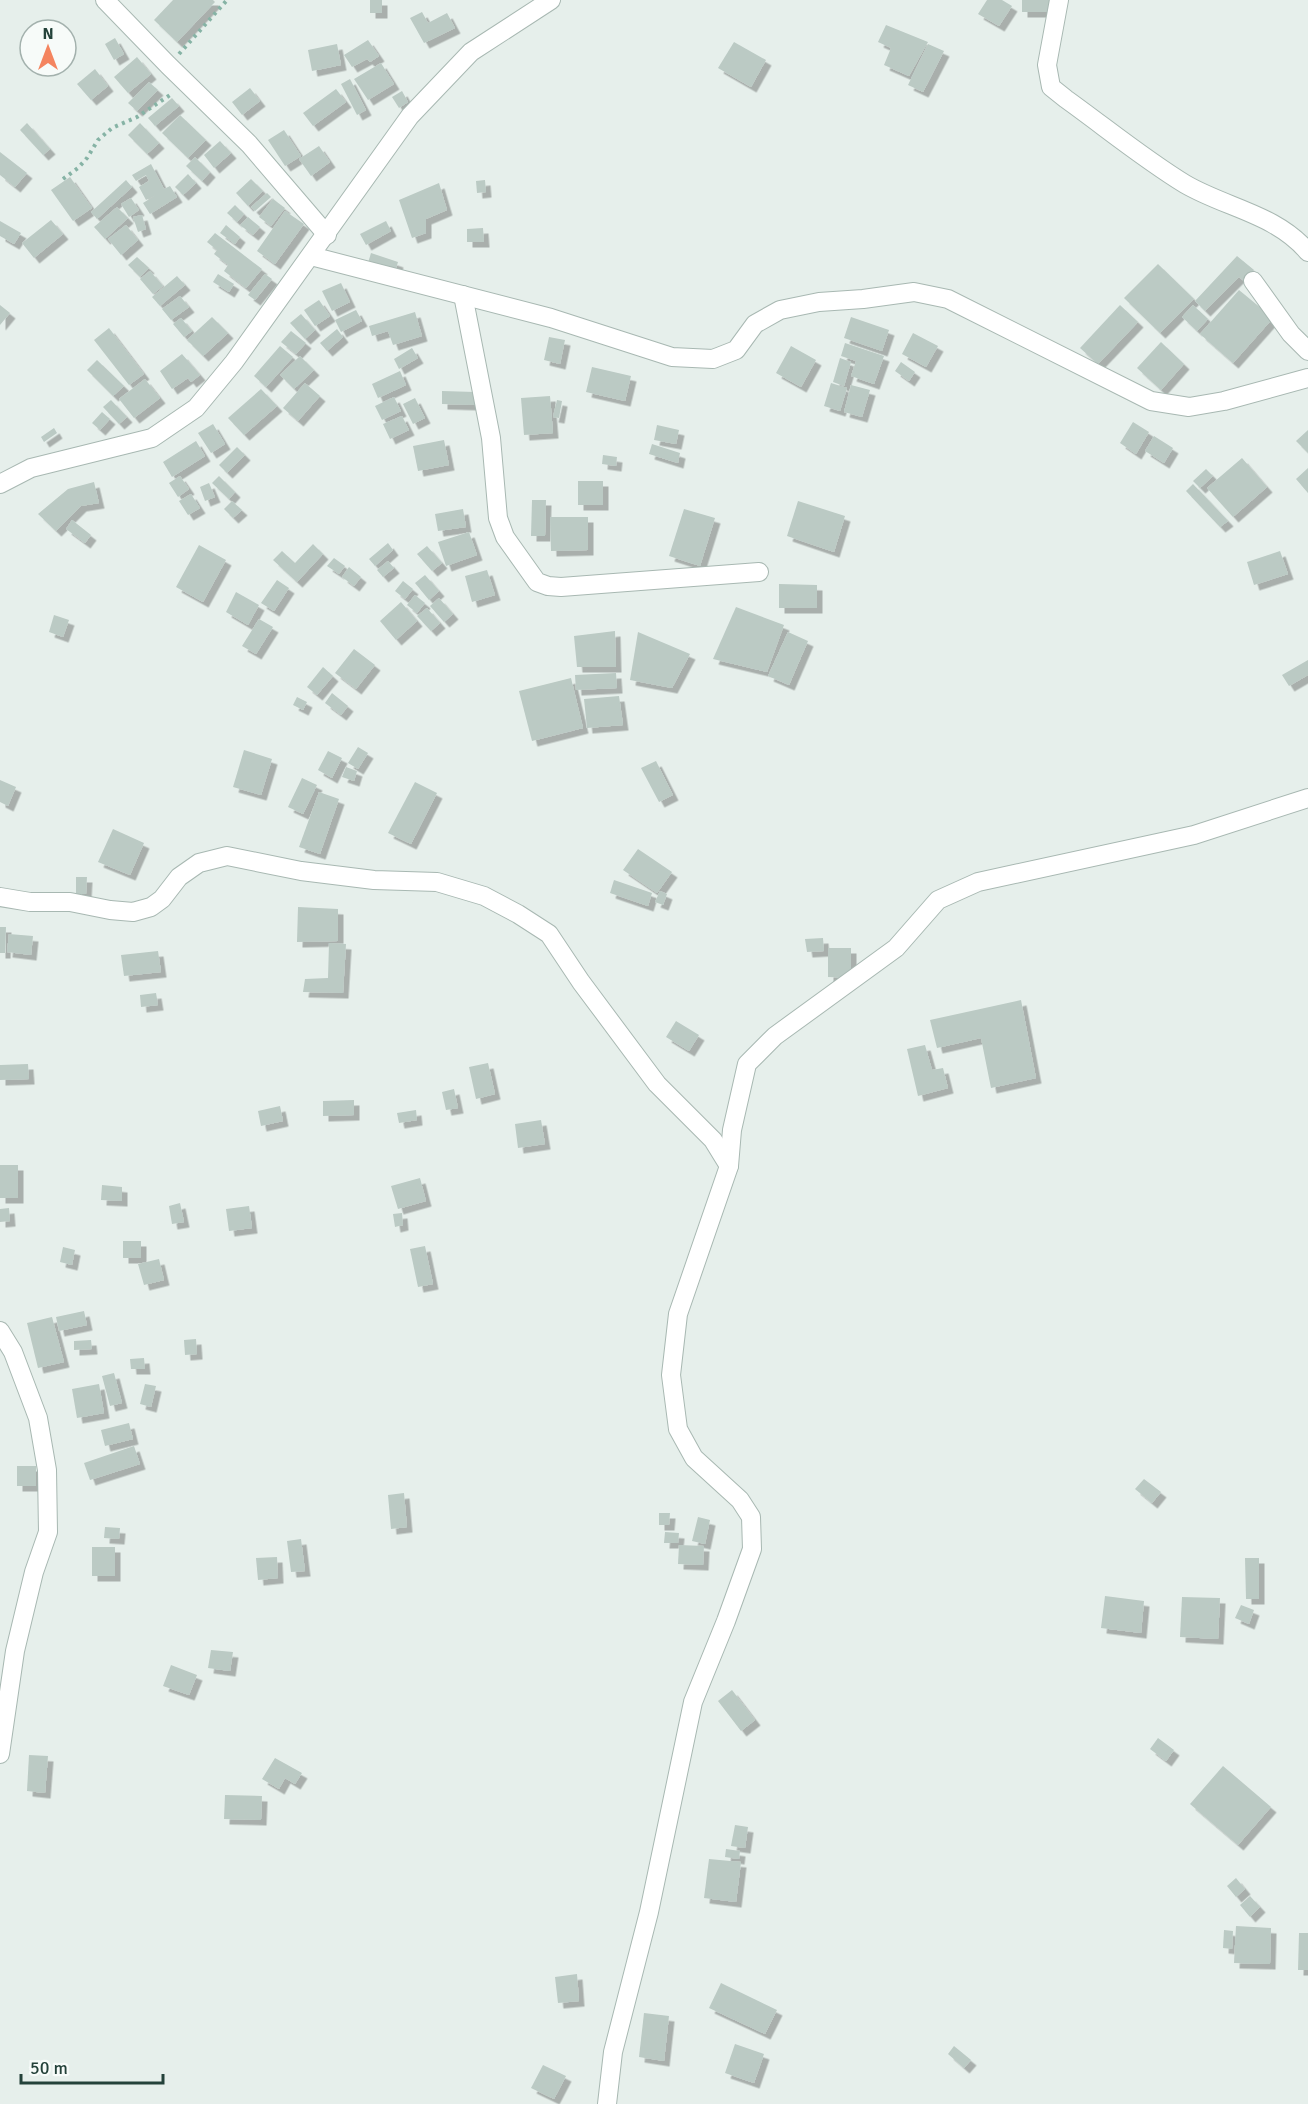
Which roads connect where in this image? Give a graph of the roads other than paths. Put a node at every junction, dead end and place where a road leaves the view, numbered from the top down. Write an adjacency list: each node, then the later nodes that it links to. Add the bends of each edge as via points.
1 (105, 0): 4 (street, via 249,144)
2 (551, 0): 4 (street, via 471,52 417,108)
3 (1059, 0): 5 (street, via 1047,65 1051,87 1187,185 1269,220)
4 (327, 235): 6 (street)
5 (1308, 252)
6 (311, 256): 8 (street); 11 (street, via 196,408 152,438 31,468)
7 (1253, 280): 9 (street, via 1291,334)
8 (463, 295): 10 (street, via 672,357 713,359 736,350 755,324 780,310 914,292 948,299 1151,401 1189,407); 12 (street, via 491,438 498,518 505,537 537,582 561,587)
9 (1308, 351)
10 (1308, 378)
11 (0, 484)
12 (759, 572)
13 (1308, 798): 15 (street, via 1194,835 978,882 938,900 896,948 776,1036 747,1064 732,1130)
14 (0, 897): 15 (street, via 133,912 162,899 179,877 200,863 227,856 301,871 374,880 437,882 484,896 549,934 657,1084 713,1140)
15 (729, 1166): 18 (street, via 678,1314 671,1375 678,1429 694,1458 740,1500 751,1517 752,1549 693,1702 649,1912 613,2052)
16 (0, 1331): 17 (street, via 13,1352 38,1418 47,1470 48,1532 15,1651)
17 (0, 1754)
18 (607, 2104)

